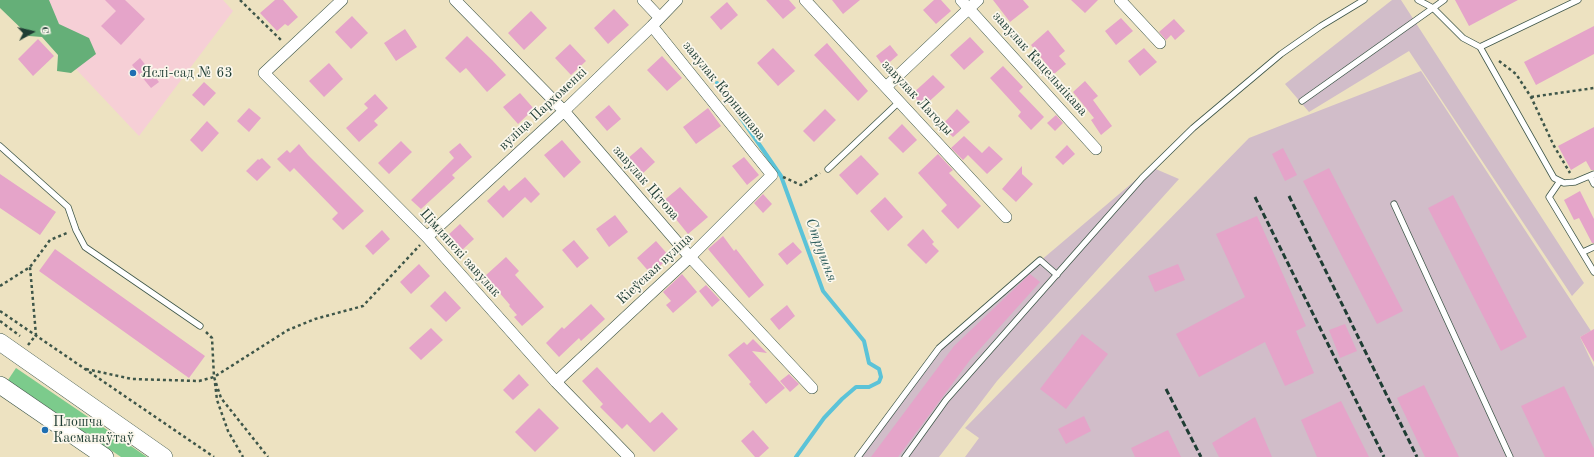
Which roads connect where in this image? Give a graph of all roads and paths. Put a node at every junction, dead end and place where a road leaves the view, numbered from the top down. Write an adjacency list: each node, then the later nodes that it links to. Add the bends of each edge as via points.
1 (240, 0): 19 (path)
2 (342, 0): 19 (street)
3 (455, 0): 26 (street, завулак Цітова)
4 (643, 0): 16 (street, завулак Корнышава)
5 (677, 0): 16 (street, вуліца Пархоменкі)
6 (805, 0): 21 (street, завулак Лагоды)
7 (960, 0): 15 (street, завулак Кацельнікава)
8 (978, 0): 15 (street)
9 (1120, 0): 17 (street)
10 (1364, 0): 44 (lane, via 1281,54 1192,128 1142,178)
11 (1418, 0): 14 (lane)
12 (1444, 0): 14 (lane)
13 (1578, 0): 18 (lane)
14 (1433, 8): 18 (lane, via 1464,38); 25 (lane)
15 (969, 9): 21 (street); 28 (street, завулак Кацельнікава)
16 (656, 22): 26 (street, вуліца Пархоменкі); 31 (street, завулак Корнышава)
17 (1160, 43)
18 (1480, 47): 32 (lane, via 1554,178)
19 (290, 49): 38 (street, Цімлянскі завулак, via 264,73)
20 (1498, 61): 23 (path, via 1516,74)
21 (886, 87): 24 (street, завулак Лагоды)
22 (1594, 88): 23 (path)
23 (1531, 97): 33 (path, via 1554,146)
24 (900, 101): 29 (lane); 36 (street, завулак Лагоды)
25 (1302, 101)
26 (564, 111): 38 (street, вуліца Пархоменкі); 41 (street, завулак Цітова)
27 (0, 146): 37 (lane, via 68,207)
28 (1096, 149)
29 (828, 169): 31 (path, via 801,185 781,176)
30 (1592, 175): 33 (lane); 34 (lane)
31 (772, 176): 41 (street, Кіеўская вуліца)
32 (1560, 181): 33 (lane); 40 (lane, via 1549,196)
33 (1575, 182)
34 (1594, 184)
35 (1394, 204): 64 (lane)
36 (1006, 217)
37 (76, 230): 42 (path, via 50,240); 48 (lane, via 85,247)
38 (427, 237): 52 (path, via 363,306 315,319 288,330); 53 (street, Цімлянскі завулак)
39 (1594, 247): 40 (lane)
40 (1583, 252): 43 (lane)
41 (690, 257): 53 (street, Кіеўская вуліца); 55 (street, завулак Цітова)
42 (30, 267): 45 (path); 49 (path)
43 (1594, 272)
44 (1057, 275): 62 (lane, via 1040,260 939,348); 63 (lane, via 946,400)
45 (0, 286)
46 (0, 311): 49 (path)
47 (0, 321): 49 (path, via 29,344)
48 (200, 326): 52 (path, via 212,338)
49 (36, 335): 51 (path)
50 (0, 342): 57 (main road)
51 (86, 370): 52 (path, via 132,379 199,381); 58 (path)
52 (214, 377): 59 (path, via 216,400 228,431); 60 (path, via 221,398)
53 (556, 382): 61 (street, Цімлянскі завулак)
54 (0, 385): 56 (main road)
55 (812, 388)
56 (104, 457)
57 (164, 457)
58 (214, 457)
59 (243, 457)
60 (268, 457)
61 (629, 457)
62 (858, 457)
63 (905, 457)
64 (1510, 457)

